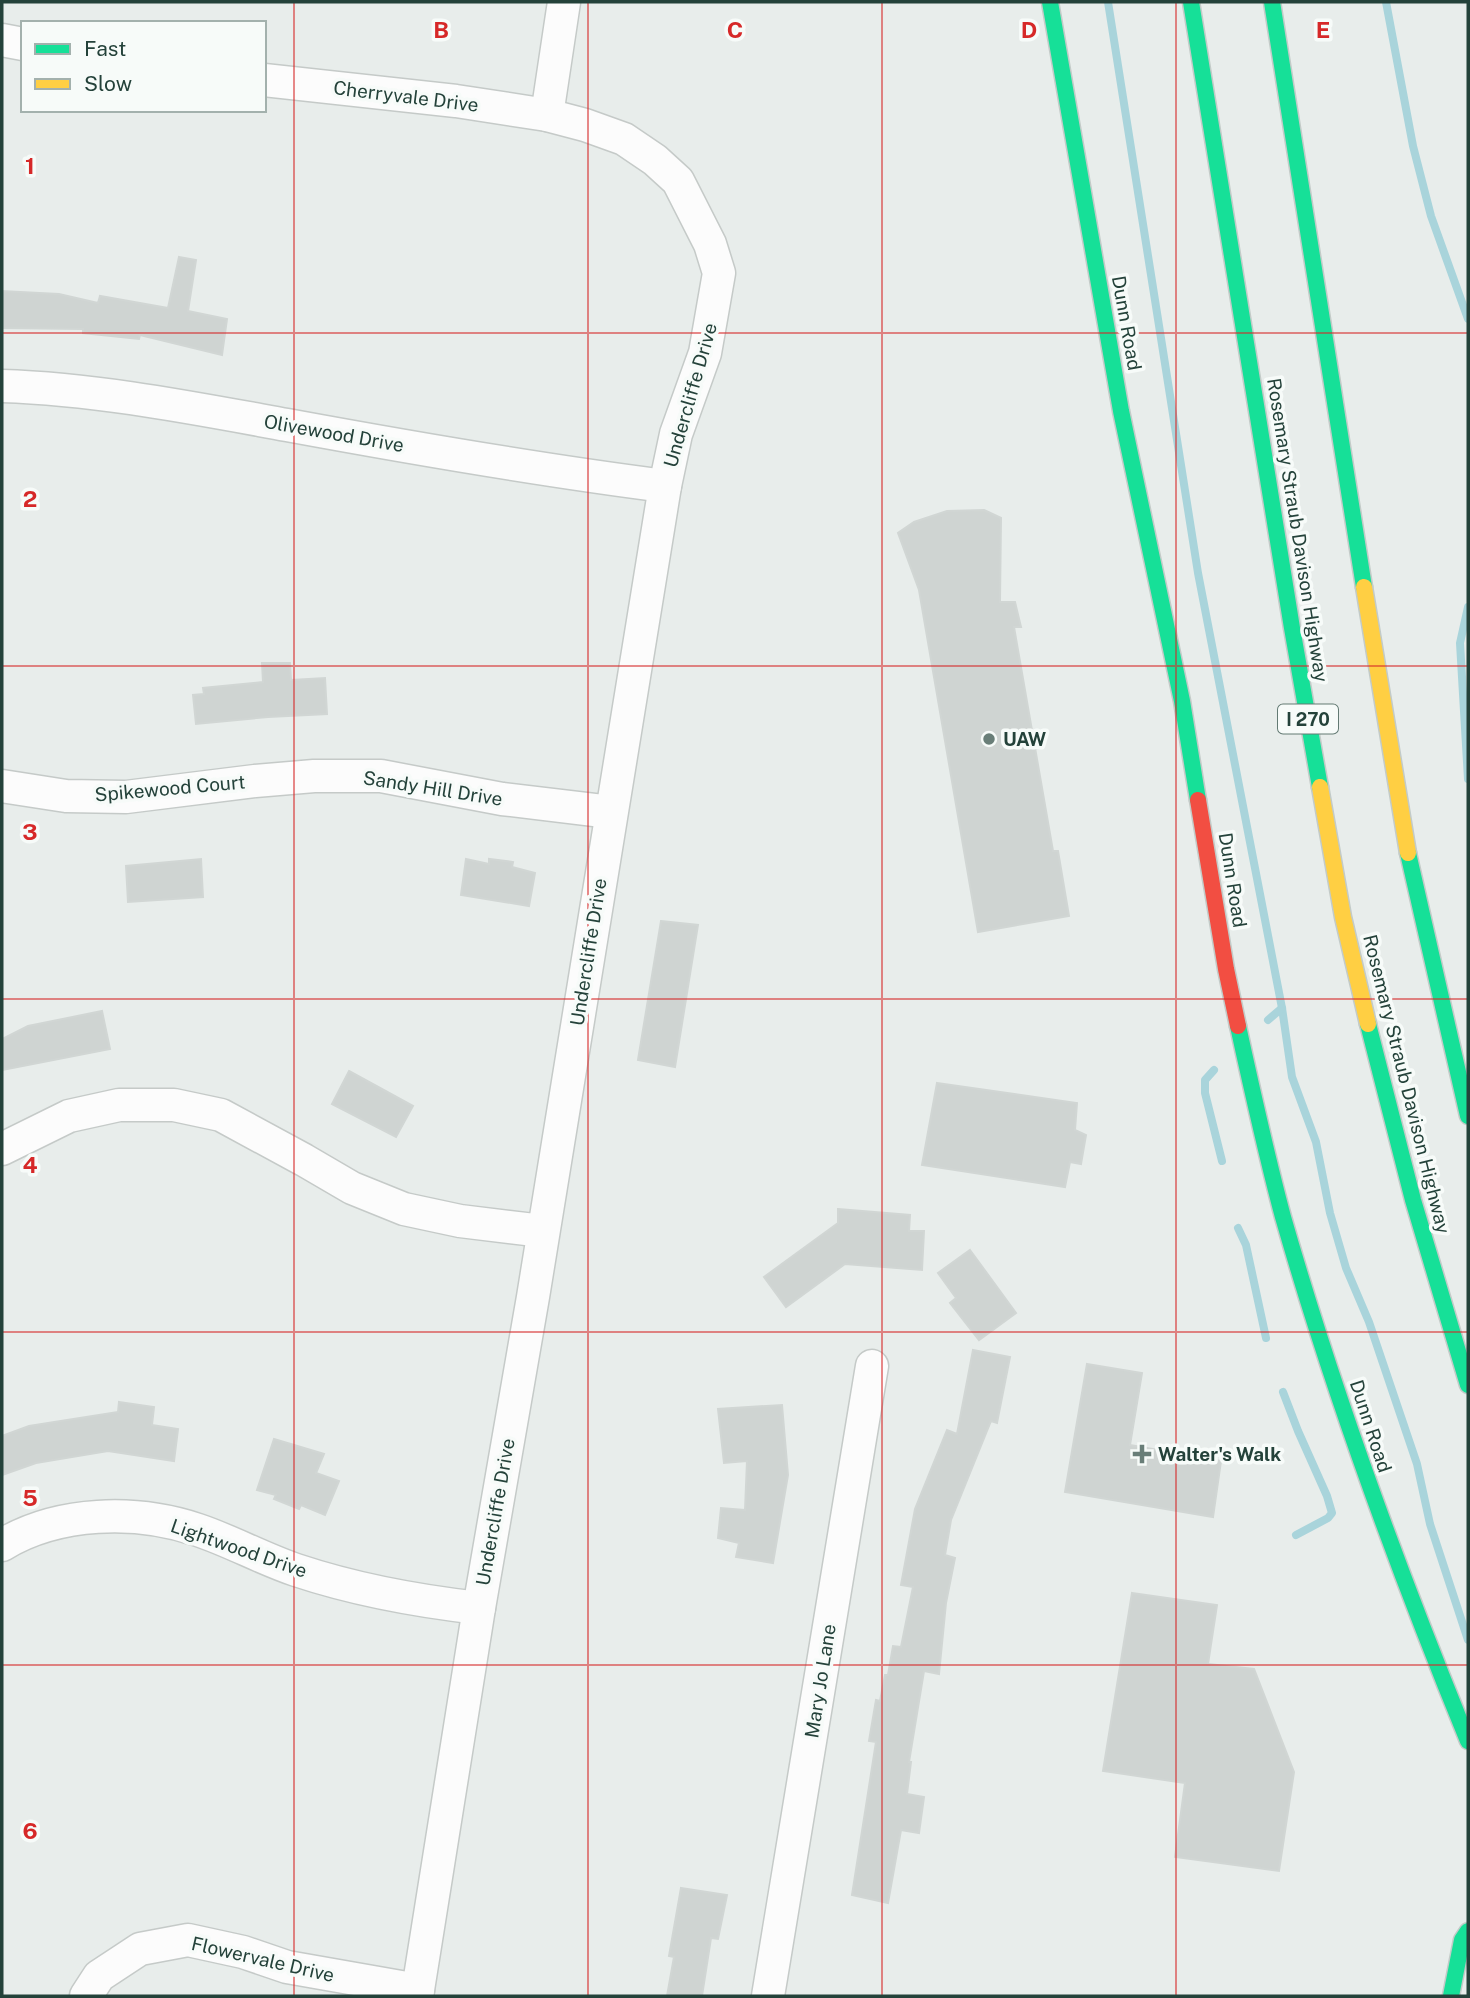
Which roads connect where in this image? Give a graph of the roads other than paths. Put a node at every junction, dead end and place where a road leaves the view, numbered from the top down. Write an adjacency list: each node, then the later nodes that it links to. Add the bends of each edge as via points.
1 (564, 2): 8 (street)
2 (1050, 2): 21 (main road, Dunn Road, via 1121,411 1182,701 1226,969 1257,1112 1283,1216 1359,1455 1415,1612)
3 (1191, 2): 18 (main road, Rosemary Straub Davison Highway / I 270, via 1343,916 1403,1162)
4 (1272, 2): 14 (main road, via 1409,861)
5 (2, 40): 6 (street)
6 (21, 44)
7 (266, 80): 8 (street, Cherryvale Drive)
8 (547, 115): 10 (street, Undercliffe Drive, via 624,139 655,160 678,181 710,243 719,273 714,309)
9 (2, 386): 10 (street, Olivewood Drive, via 203,409)
10 (665, 486): 13 (street, Undercliffe Drive)
11 (255, 781): 12 (street, Spikewood Court, via 126,797 66,796); 13 (street, Sandy Hill Drive, via 381,776 502,799)
12 (2, 786)
13 (611, 812): 16 (street, Undercliffe Drive)
14 (1468, 1116)
15 (2, 1149): 16 (street, via 69,1116 119,1105 174,1105 221,1115 352,1188 404,1209)
16 (542, 1231): 20 (street, Undercliffe Drive)
17 (872, 1366): 25 (street, Mary Jo Lane)
18 (1468, 1385)
19 (2, 1545): 20 (street, Lightwood Drive, via 59,1521 149,1518 198,1530 297,1570 359,1588)
20 (479, 1608): 23 (street, Undercliffe Drive)
21 (1468, 1741)
22 (1468, 1931): 26 (main road, via 1462,1940)
23 (417, 1993): 24 (street, Flowervale Drive, via 287,1967 188,1940 140,1949 99,1976)
24 (86, 1996)
25 (768, 1996)
26 (1451, 1996)

